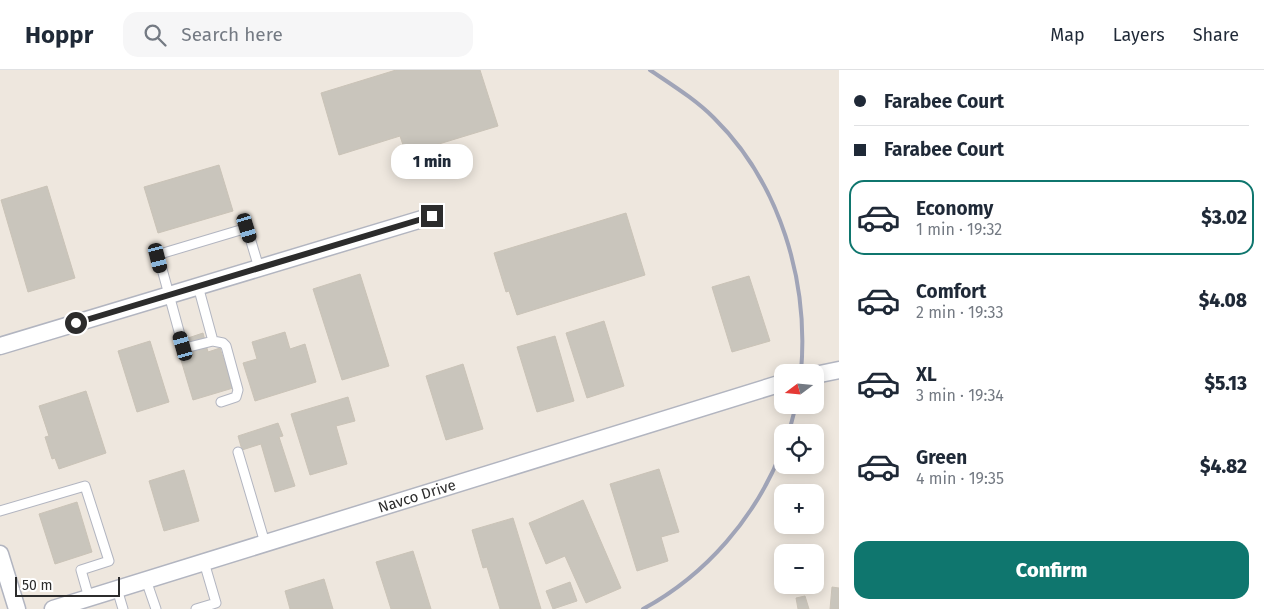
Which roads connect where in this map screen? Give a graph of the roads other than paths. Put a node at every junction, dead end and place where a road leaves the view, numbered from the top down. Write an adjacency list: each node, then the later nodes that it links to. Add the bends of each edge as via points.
1 (432, 216): 2 (street)
2 (259, 268): 3 (street); 4 (lane, via 247,228 178,248 160,254 158,258)
3 (198, 286): 4 (street); 5 (lane)
4 (168, 295): 5 (lane, via 183,346 190,348); 6 (street)
5 (213, 341): 10 (lane, via 226,346 238,390 236,397)
6 (1, 342)
7 (839, 370): 8 (street)
8 (824, 373)
9 (774, 385): 13 (street, Navco Drive)
10 (221, 402)
11 (238, 452): 13 (lane)
12 (0, 511): 18 (lane, via 86,486 109,561 81,570)
13 (265, 543): 15 (street, Navco Drive)
14 (1, 558): 19 (street)
15 (204, 562): 16 (street, Navco Drive); 23 (lane, via 216,603)
16 (146, 580): 17 (street, Navco Drive); 22 (lane)
17 (117, 589): 18 (street, Navco Drive); 21 (lane)
18 (89, 598): 20 (street, Navco Drive)
19 (17, 609)
20 (53, 609)
21 (123, 609)
22 (156, 609)
23 (196, 609)

